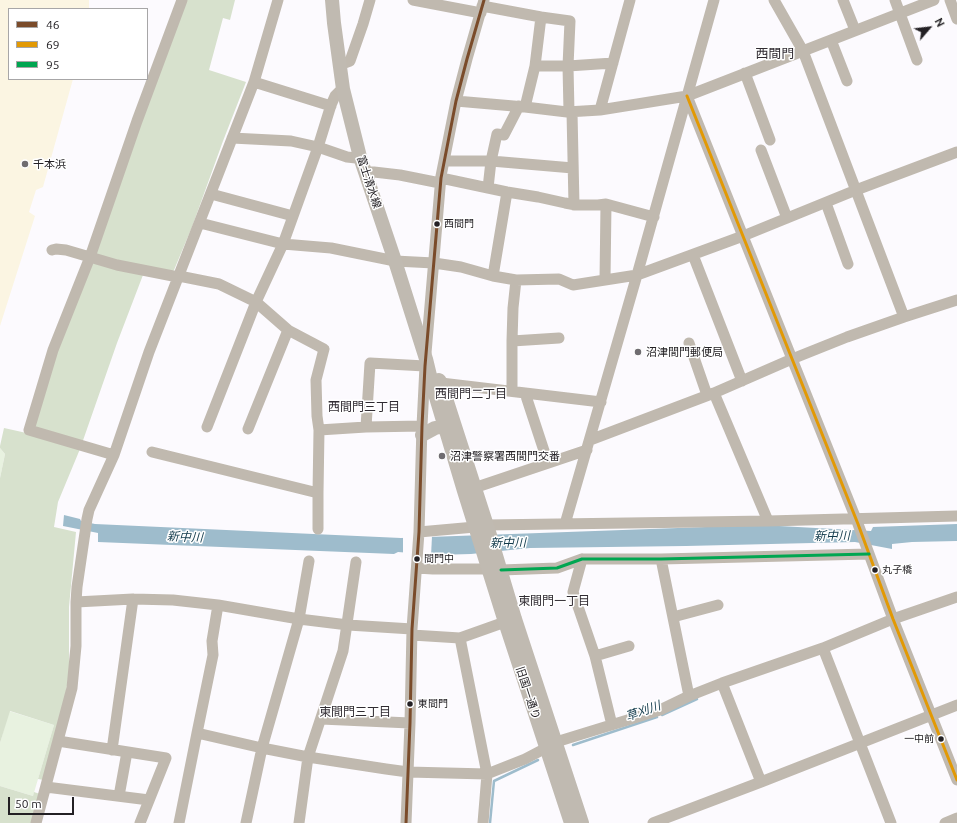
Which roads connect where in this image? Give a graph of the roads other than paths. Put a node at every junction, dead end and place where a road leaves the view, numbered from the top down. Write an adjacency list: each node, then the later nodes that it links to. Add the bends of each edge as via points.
1 (182, 0): 61 (street)
2 (278, 0): 27 (street)
3 (332, 0): 22 (main road, 富士清水線)
4 (370, 0): 22 (street, via 350,61)
5 (413, 0): 13 (street)
6 (630, 0): 21 (street)
7 (714, 0): 29 (street)
8 (774, 0): 19 (street)
9 (842, 0): 17 (street)
10 (895, 0): 14 (street)
11 (934, 0): 14 (street)
12 (950, 0): 16 (street)
13 (482, 6): 15 (street); 30 (street)
14 (900, 13): 17 (street); 20 (street)
15 (541, 17): 23 (street); 24 (street, via 570,21)
16 (957, 19)
17 (855, 30): 18 (street)
18 (831, 40): 19 (street); 26 (street)
19 (803, 51): 25 (street); 47 (street)
20 (917, 60)
21 (612, 63): 24 (street); 33 (street)
22 (339, 64): 28 (main road, 富士清水線)
23 (535, 66): 24 (street); 32 (street)
24 (568, 66): 34 (street)
25 (745, 73): 29 (street); 36 (street)
26 (847, 81)
27 (254, 82): 31 (street); 35 (street)
28 (343, 89): 31 (street, via 335,96); 40 (main road, 富士清水線)
29 (688, 96): 33 (street); 54 (street); 57 (street)
30 (456, 101): 32 (street); 42 (street)
31 (331, 106): 37 (street)
32 (522, 107): 34 (street); 41 (street, via 504,135 497,134)
33 (600, 110): 34 (street)
34 (570, 112): 43 (street)
35 (232, 138): 37 (street, via 284,140); 49 (street)
36 (770, 140)
37 (318, 147): 40 (street, via 347,157); 53 (street)
38 (761, 150): 55 (street)
39 (957, 152): 47 (street)
40 (360, 157): 44 (main road, 富士清水線)
41 (491, 161): 42 (street); 43 (street); 46 (street)
42 (444, 162): 45 (street)
43 (573, 168): 51 (street)
44 (365, 172): 45 (street); 62 (main road, 富士清水線)
45 (441, 181): 46 (street); 63 (street)
46 (488, 188): 48 (street)
47 (856, 190): 50 (street); 72 (street)
48 (507, 192): 51 (street); 66 (street)
49 (211, 194): 53 (street); 56 (street)
50 (826, 203): 55 (street); 64 (street)
51 (574, 204): 52 (street)
52 (606, 204): 54 (street); 69 (street)
53 (293, 216): 58 (street)
54 (654, 217): 65 (street)
55 (787, 218): 57 (street)
56 (200, 223): 58 (street); 67 (street)
57 (743, 236): 60 (street); 77 (street)
58 (283, 244): 62 (street, via 331,248); 71 (street)
59 (52, 250): 61 (street, via 66,250)
60 (693, 255): 65 (street); 79 (street)
61 (90, 257): 67 (street); 93 (street, via 53,350 29,430)
62 (395, 261): 63 (street); 78 (main road, 富士清水線)
63 (434, 263): 66 (street, via 462,267); 78 (street)
64 (848, 264)
65 (637, 275): 69 (street); 84 (street)
66 (493, 276): 68 (street)
67 (178, 277): 71 (street, via 218,284); 93 (street)
68 (516, 280): 69 (street, via 559,279 573,285); 75 (street)
69 (605, 280)
70 (957, 300): 72 (street)
71 (256, 302): 73 (street); 85 (street)
72 (904, 317): 77 (street)
73 (288, 330): 88 (street); 89 (street, via 324,349 316,380 316,416)
74 (559, 338): 75 (street)
75 (512, 341): 81 (street)
76 (689, 343): 83 (street)
77 (792, 359): 79 (street); 99 (street)
78 (426, 363): 80 (main road, 富士清水線); 86 (street, via 370,363); 87 (main road, 富士清水線); 90 (street)
79 (742, 381): 83 (street)
80 (441, 383): 81 (street); 95 (main road, 富士清水線)
81 (512, 391): 82 (street)
82 (525, 393): 84 (street); 94 (street)
83 (711, 394): 91 (street); 98 (street)
84 (601, 402): 91 (street)
85 (207, 427)
86 (366, 427): 89 (street); 90 (street)
87 (445, 428): 90 (main road); 95 (main road, 富士清水線)
88 (248, 429)
89 (319, 430): 96 (street)
90 (422, 431): 103 (street)
91 (588, 445): 94 (street); 100 (street)
92 (152, 452): 96 (street)
93 (114, 455): 113 (street, via 86,521)
94 (548, 463): 95 (street)
95 (469, 489): 101 (main road, 富士清水線)
96 (318, 493): 102 (street)
97 (957, 516): 99 (street)
98 (768, 521): 99 (street); 100 (street)
99 (857, 522): 104 (street)
100 (565, 524): 101 (street)
101 (484, 528): 103 (street); 110 (main road, 富士清水線)
102 (318, 529)
103 (419, 532): 109 (street)
104 (867, 549): 106 (street); 118 (street)
105 (582, 559): 106 (street); 110 (street, via 556,568); 125 (street, via 573,592)
106 (661, 559): 116 (street)
107 (309, 561): 117 (street)
108 (356, 562): 120 (street)
109 (418, 563): 110 (street, via 433,569); 121 (street)
110 (494, 566): 119 (main road, 旧国一通り); 136 (main road, 旧国一通り, via 515,618)
111 (957, 597): 118 (street)
112 (133, 599): 113 (street); 114 (street); 138 (street)
113 (76, 602): 134 (street, via 76,646 72,688)
114 (218, 604): 117 (street); 133 (street, via 212,641 213,655)
115 (718, 604): 116 (street)
116 (673, 617): 127 (street)
117 (299, 619): 120 (street); 137 (street)
118 (893, 619): 124 (street); 129 (street)
119 (505, 622): 122 (street); 136 (main road, 旧国一通り)
120 (348, 625): 121 (street); 130 (street, via 344,652)
121 (412, 632): 122 (street); 131 (street)
122 (460, 638): 142 (street)
123 (629, 646): 125 (street)
124 (823, 648): 126 (street); 135 (street)
125 (595, 656): 132 (street)
126 (722, 683): 127 (street); 144 (street)
127 (689, 696): 132 (street, via 660,710)
128 (957, 705): 129 (street)
129 (931, 715): 135 (street); 143 (street)
130 (321, 719): 131 (street); 140 (street)
131 (410, 723): 141 (street)
132 (612, 725): 136 (street)
133 (197, 734): 137 (street); 151 (street)
134 (58, 741): 138 (street); 145 (street)
135 (859, 744): 144 (street); 159 (street)
136 (551, 745): 142 (street, via 525,759); 156 (main road, 旧国一通り); 157 (main road, 旧国一通り)
137 (262, 748): 140 (street); 152 (street)
138 (112, 750): 139 (street)
139 (127, 752): 146 (street); 147 (street, via 166,758)
140 (308, 757): 141 (street); 153 (street)
141 (408, 772): 142 (street); 154 (street)
142 (487, 774): 155 (street)
143 (957, 780)
144 (761, 782): 158 (street)
145 (46, 787): 146 (street); 149 (street)
146 (120, 796): 147 (street)
147 (149, 800): 150 (street)
148 (957, 818): 160 (street)
149 (36, 823)
150 (140, 823)
151 (179, 823)
152 (246, 823)
153 (299, 823)
154 (406, 823)
155 (483, 823)
156 (571, 823)
157 (582, 823)
158 (653, 823)
159 (891, 823)
160 (945, 823)

